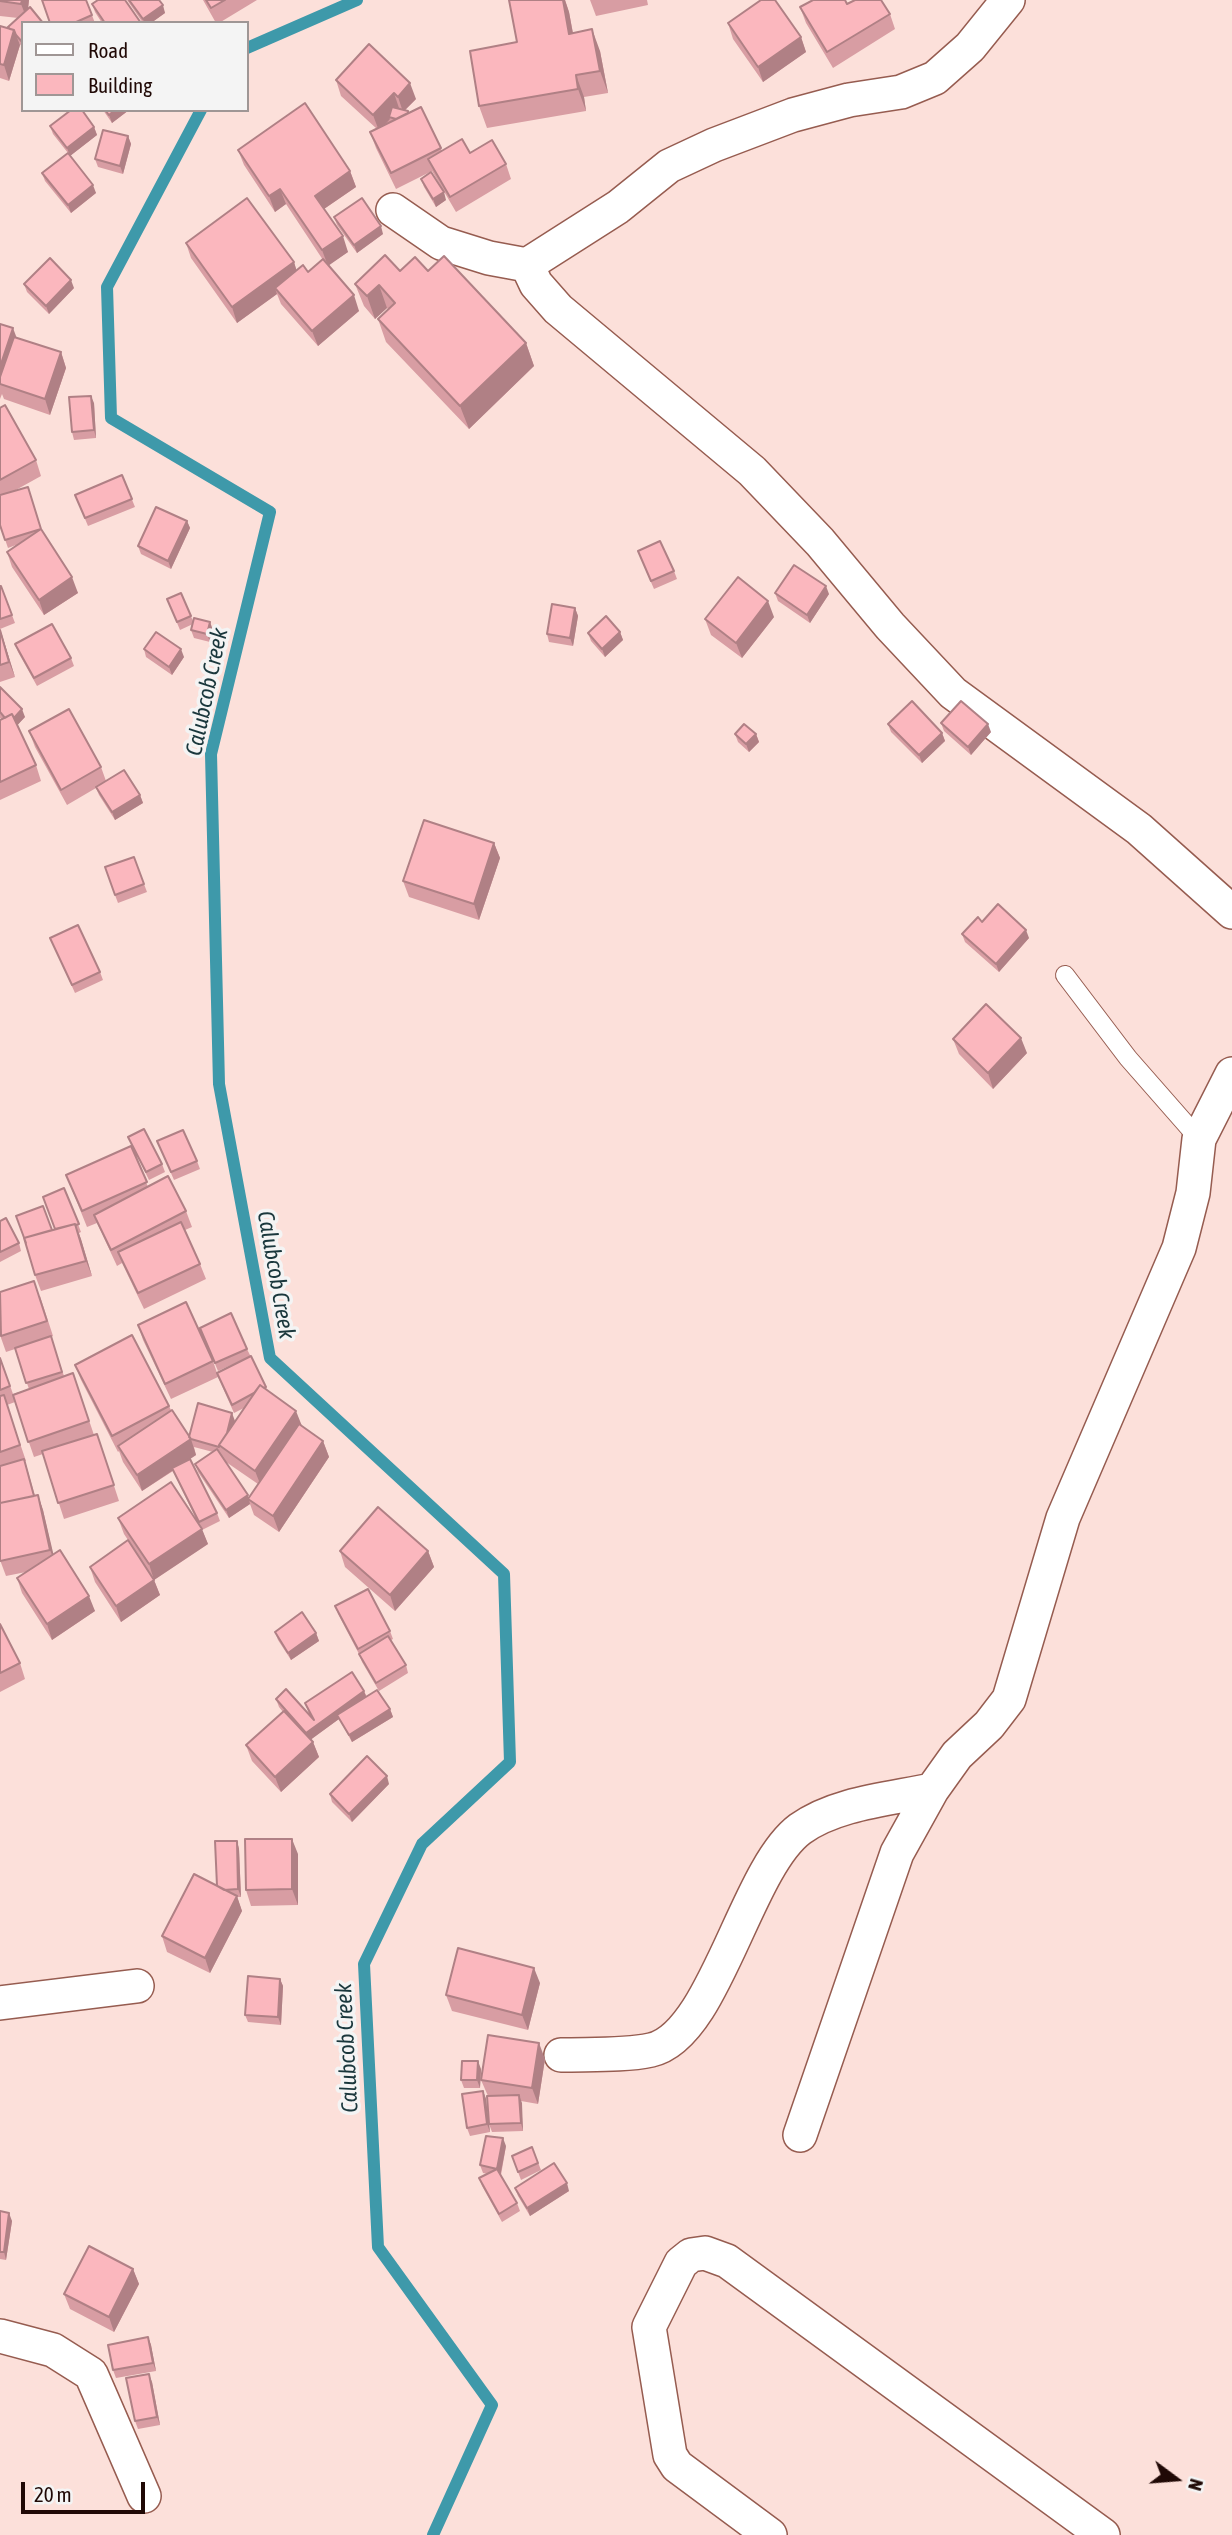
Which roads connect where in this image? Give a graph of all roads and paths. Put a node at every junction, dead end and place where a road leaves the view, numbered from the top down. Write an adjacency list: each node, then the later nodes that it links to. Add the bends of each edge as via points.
1 (1008, 0): 3 (street, via 970,47 935,78 901,92 793,114 714,145 669,166 618,207)
2 (393, 210): 3 (street, via 441,243)
3 (527, 265): 4 (street, via 536,284 558,309 752,471 953,693 1139,829)
4 (1232, 912)
5 (1065, 975): 7 (lane, via 1128,1058)
6 (1232, 1074): 7 (street)
7 (1199, 1139): 8 (street, via 1193,1194 1179,1248 1063,1518 1009,1699 989,1726 957,1755)
8 (932, 1790): 11 (street, via 829,1813 799,1830 769,1865 700,2005 671,2041 652,2050); 12 (street, via 897,1853)
9 (137, 1986): 10 (street)
10 (0, 2003)
11 (561, 2055)
12 (800, 2135)
13 (0, 2336): 14 (street, via 52,2350 91,2374)
14 (144, 2496)
15 (770, 2535): 16 (street, via 677,2466 670,2455 649,2327 681,2263 691,2255 705,2253 727,2261)
16 (1103, 2535)

